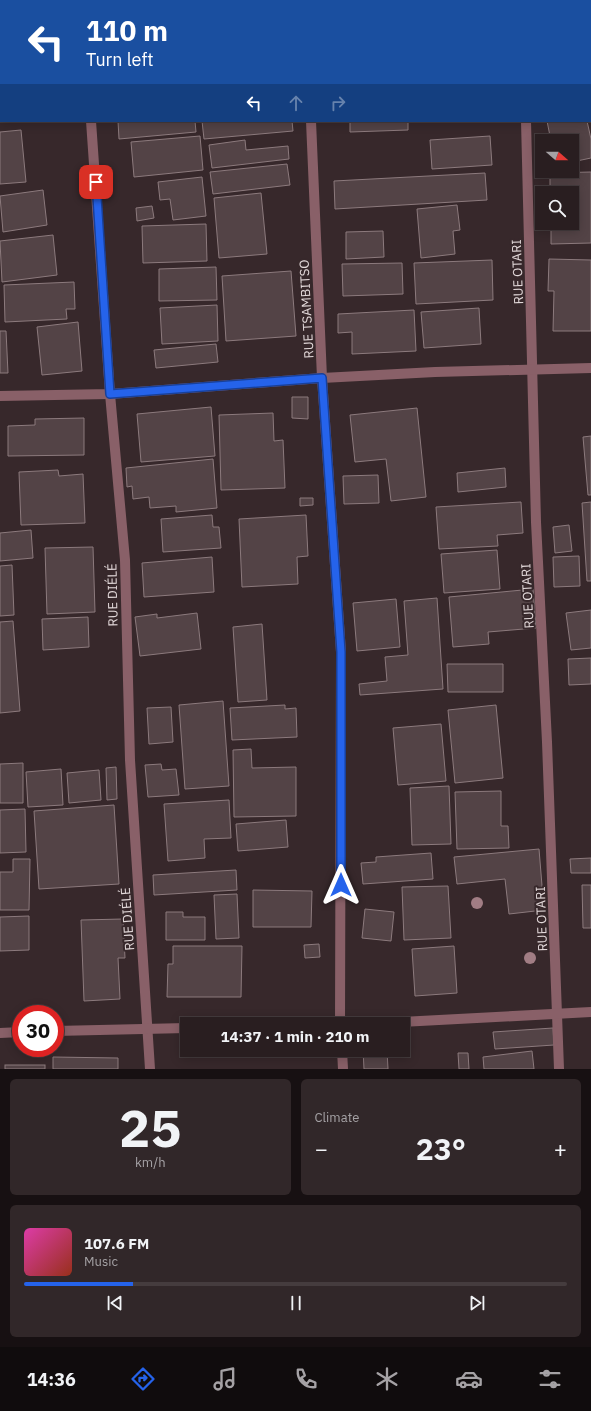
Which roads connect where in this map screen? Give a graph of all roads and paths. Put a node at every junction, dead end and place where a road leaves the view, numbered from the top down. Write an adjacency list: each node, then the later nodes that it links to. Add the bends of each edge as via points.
1 (91, 122): 7 (street, RUE DIÉLÉ)
2 (311, 122): 6 (street, RUE TSAMBITSO)
3 (526, 122): 5 (street, RUE OTARI)
4 (591, 368): 5 (street)
5 (532, 370): 6 (street); 10 (street, RUE OTARI, via 536,522)
6 (322, 378): 7 (street); 11 (street, RUE TSAMBITSO, via 341,652)
7 (110, 394): 8 (street); 14 (street, RUE DIÉLÉ, via 125,560 130,760)
8 (0, 396)
9 (591, 1012): 10 (street)
10 (558, 1015): 12 (street); 21 (street, RUE OTARI)
11 (340, 1017)
12 (410, 1022)
13 (180, 1028): 14 (street)
14 (148, 1029): 15 (street); 19 (street, RUE DIÉLÉ)
15 (64, 1031)
16 (12, 1032): 17 (street)
17 (0, 1033)
18 (342, 1057): 20 (street)
19 (150, 1069)
20 (343, 1069)
21 (560, 1069)

